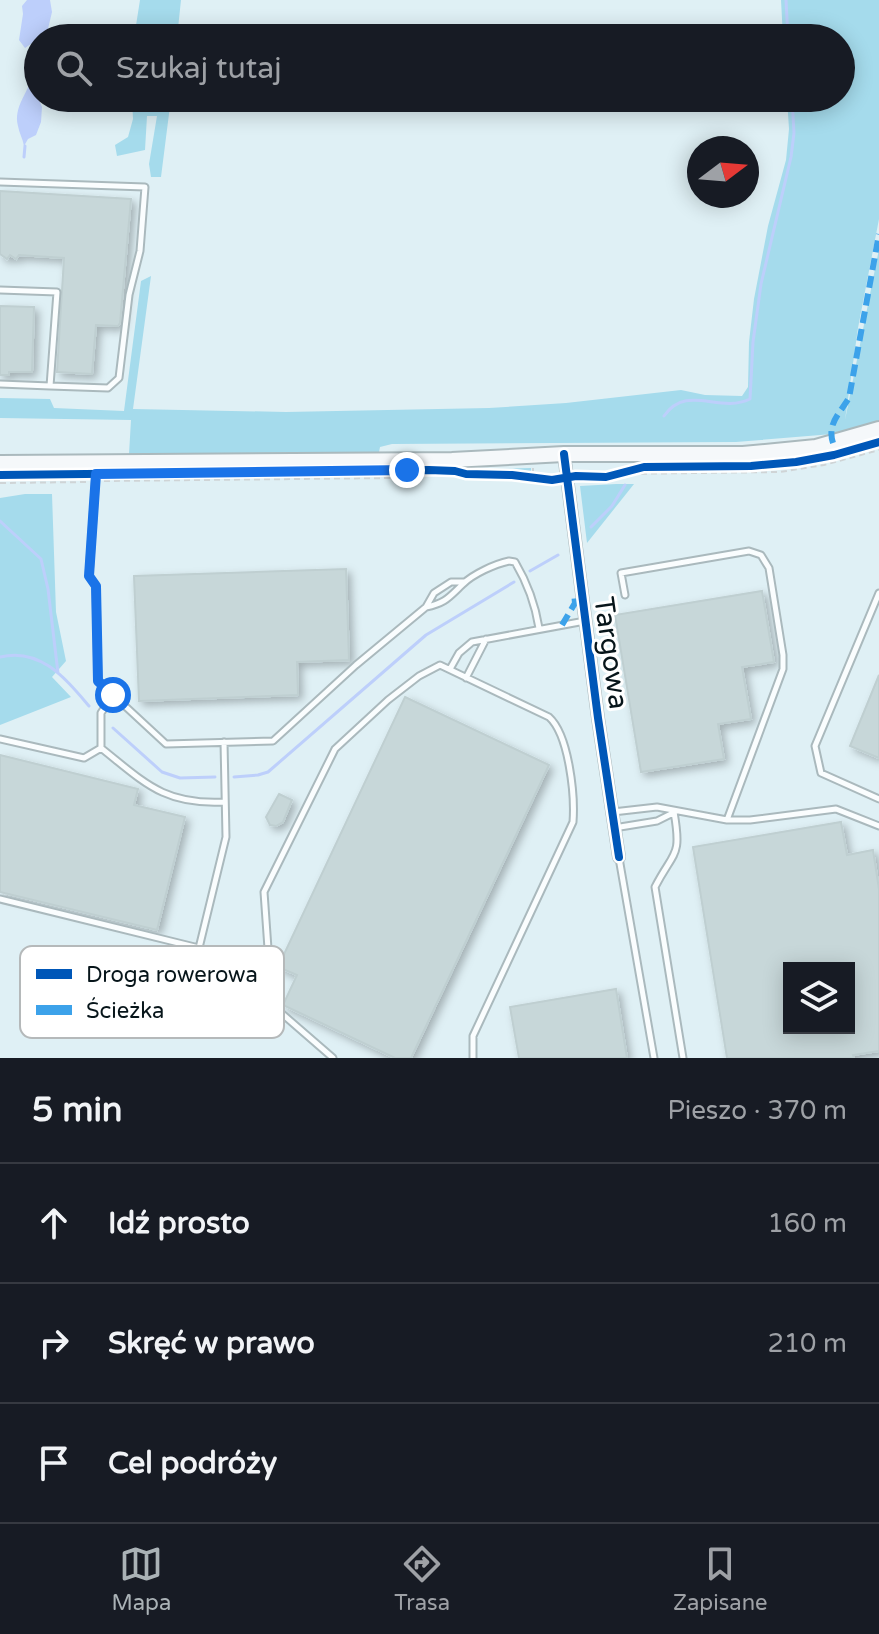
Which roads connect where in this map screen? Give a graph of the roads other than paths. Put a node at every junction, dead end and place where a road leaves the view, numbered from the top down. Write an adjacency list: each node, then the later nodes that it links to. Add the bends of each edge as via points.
1 (0, 182): 4 (lane, via 145,187 119,378 108,388)
2 (0, 290): 4 (lane, via 57,292)
3 (0, 384): 4 (lane)
4 (50, 386)
5 (879, 430): 6 (main road, via 768,453)
6 (564, 454): 7 (main road, via 452,460); 15 (street, Targowa)
7 (0, 463)
8 (96, 478): 20 (lane, via 89,576 96,586 98,681)
9 (464, 582): 12 (lane, via 456,594); 12 (lane, via 451,582 434,593); 16 (lane, via 501,562 515,562 534,601)
10 (879, 593): 13 (lane)
11 (625, 595): 28 (lane, via 621,573 749,551 761,555 769,568 783,669)
12 (426, 607): 22 (lane, via 273,741)
13 (871, 611): 14 (lane); 24 (lane, via 815,746 821,773)
14 (879, 614)
15 (585, 621): 16 (lane); 26 (street, Targowa)
16 (539, 628): 17 (lane)
17 (487, 638): 18 (lane, via 472,642); 19 (lane)
18 (450, 669): 19 (lane); 35 (lane, via 440,665 419,676 335,749 264,892)
19 (466, 678): 38 (lane, via 557,724 574,810 473,1036)
20 (113, 695): 22 (lane, via 166,744); 23 (lane, via 101,713)
21 (0, 739): 23 (lane, via 84,758)
22 (224, 742): 25 (lane)
23 (101, 748): 25 (lane, via 155,791 197,804)
24 (879, 799)
25 (224, 802): 34 (lane, via 226,837)
26 (612, 812): 27 (lane, via 657,807); 30 (street, Targowa)
27 (674, 812): 28 (lane); 30 (lane, via 657,821); 40 (lane, via 677,849 655,887)
28 (727, 820): 29 (lane, via 836,809)
29 (879, 826)
30 (614, 828): 31 (street, Targowa)
31 (619, 857): 39 (lane, Targowa)
32 (0, 899): 33 (lane)
33 (191, 946)
34 (199, 946)
35 (268, 946)
36 (284, 1015): 37 (lane)
37 (333, 1058)
38 (473, 1058)
39 (654, 1058)
40 (683, 1058)

